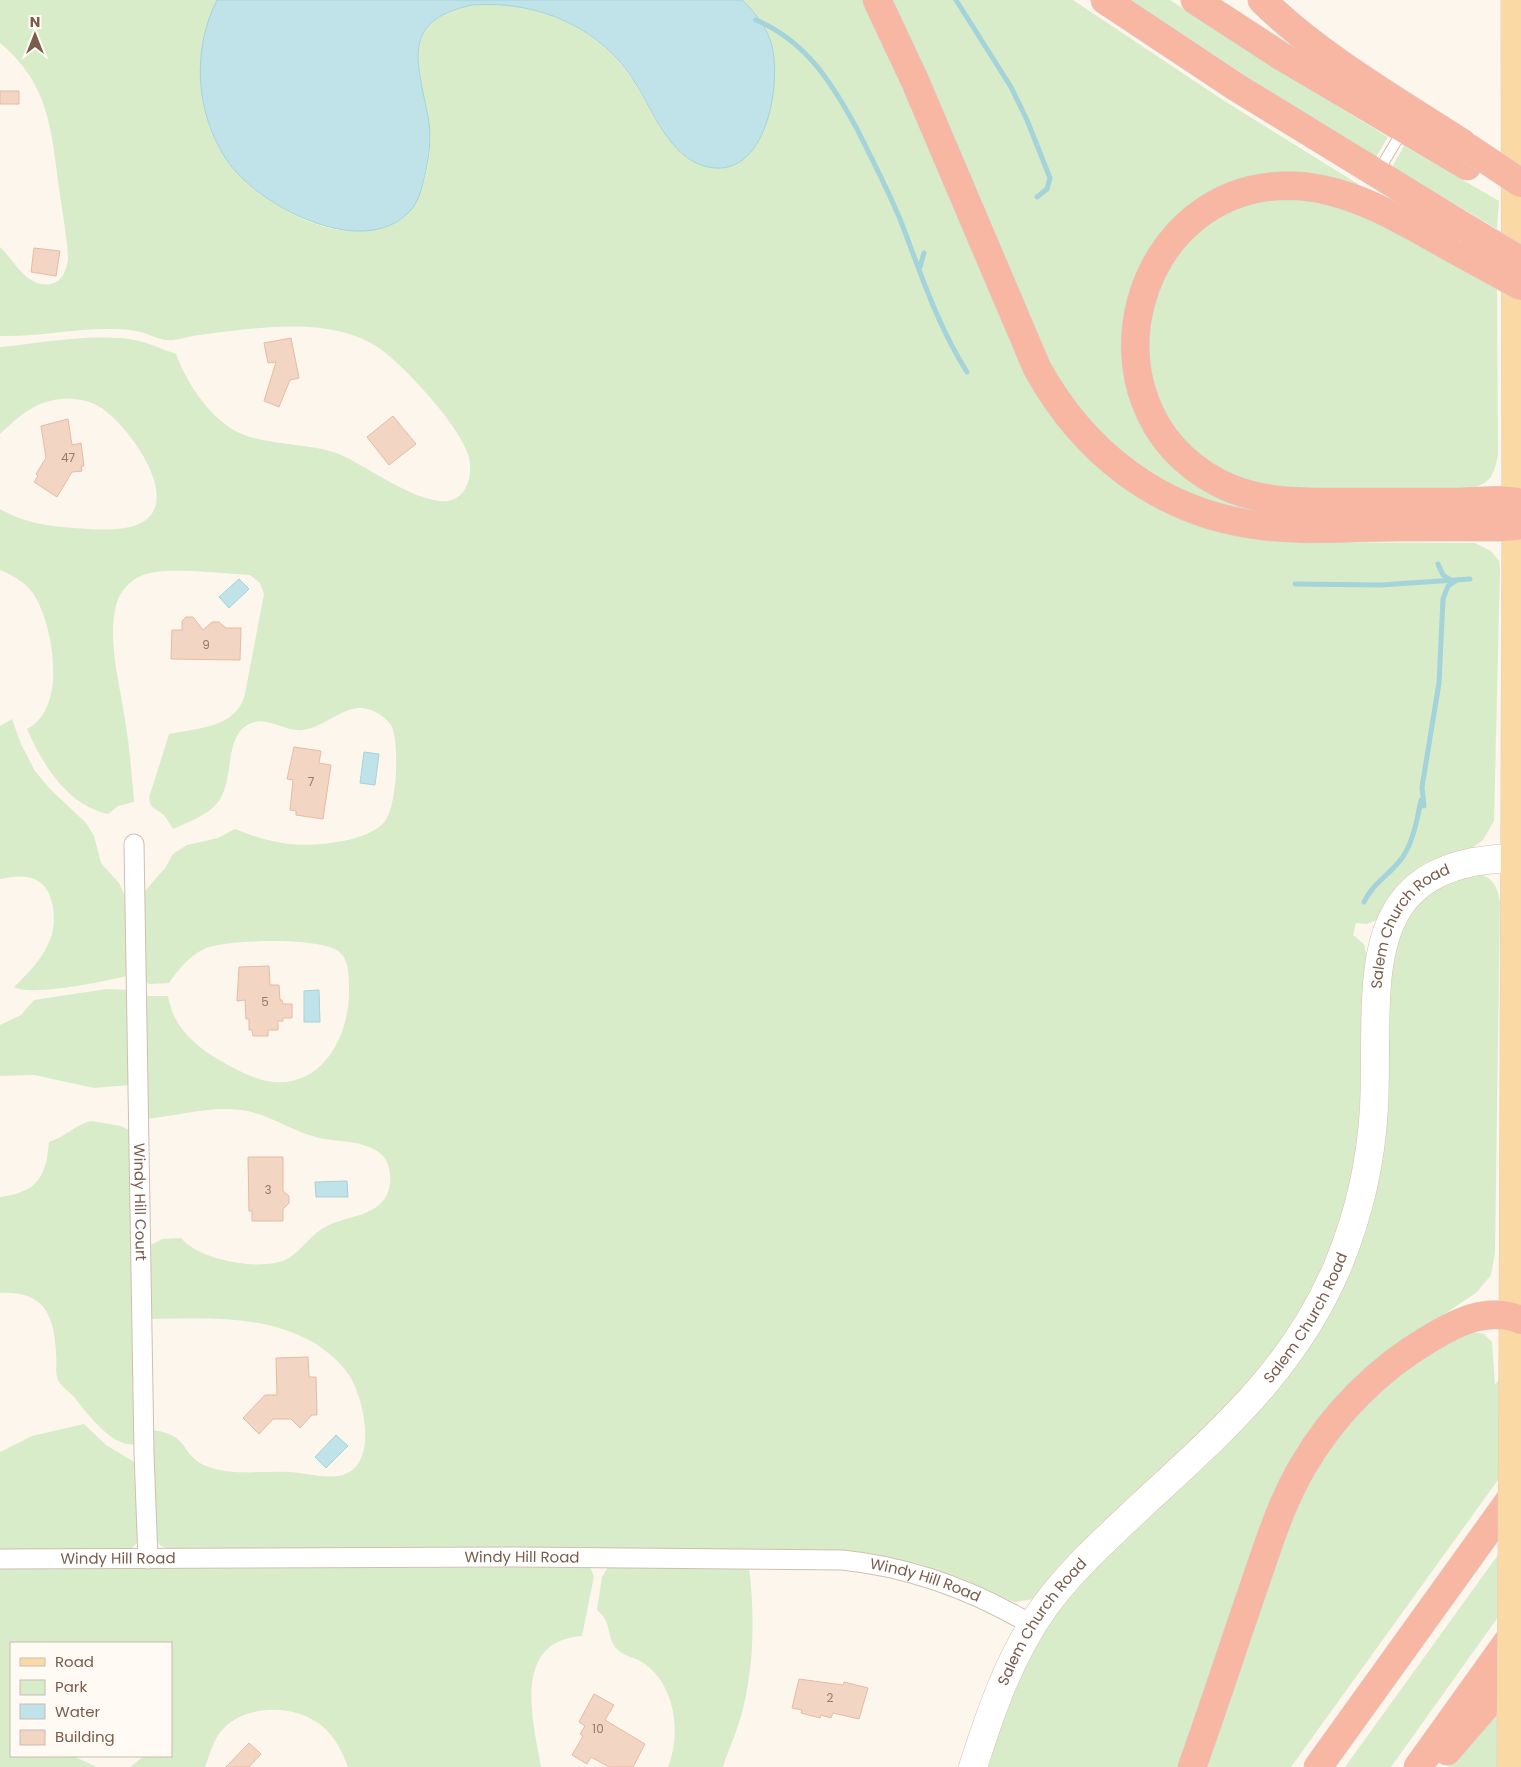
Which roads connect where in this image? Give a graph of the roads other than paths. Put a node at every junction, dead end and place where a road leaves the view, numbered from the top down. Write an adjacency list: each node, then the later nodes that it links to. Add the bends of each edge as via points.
1 (877, 0): 13 (highway, via 915,81 1037,368 1073,424 1115,465 1143,485 1184,505 1254,525 1296,528)
2 (1105, 0): 8 (highway, via 1236,87)
3 (1195, 0): 6 (highway)
4 (1262, 0): 7 (highway, via 1296,30)
5 (1515, 0): 13 (main road)
6 (1403, 130): 7 (highway); 8 (lane)
7 (1468, 157): 9 (highway, bridge); 10 (highway)
8 (1377, 174): 11 (highway, bridge)
9 (1521, 182)
10 (1521, 196)
11 (1521, 261)
12 (1521, 286): 13 (highway, bridge, via 1391,216 1334,192 1295,186 1268,187 1217,204 1195,218 1172,242 1155,265 1143,291 1136,317 1135,350 1142,391 1154,418 1175,450 1204,474 1243,494 1308,502)
13 (1519, 514): 15 (main road)
14 (134, 844): 19 (street, Windy Hill Court)
15 (1518, 858): 16 (main road); 21 (street, Salem Church Road, via 1473,861 1433,877 1407,898 1387,928 1377,980 1374,1108 1364,1184 1337,1267 1304,1332 1245,1408 1088,1556)
16 (1517, 1318): 24 (highway, via 1495,1314 1468,1319 1420,1344 1359,1394 1315,1448 1296,1480 1269,1543); 28 (main road, bridge, via 1513,1360)
17 (1521, 1485): 25 (highway)
18 (0, 1559): 19 (street, Windy Hill Road)
19 (148, 1559): 21 (street, Windy Hill Road, via 518,1557 842,1560 895,1568 941,1581 986,1599)
20 (1521, 1623): 26 (highway)
21 (1032, 1625): 23 (street, Salem Church Road, via 1004,1679)
22 (1521, 1665): 27 (highway)
23 (973, 1767)
24 (1192, 1767)
25 (1318, 1767)
26 (1418, 1767)
27 (1432, 1767)
28 (1512, 1767)

